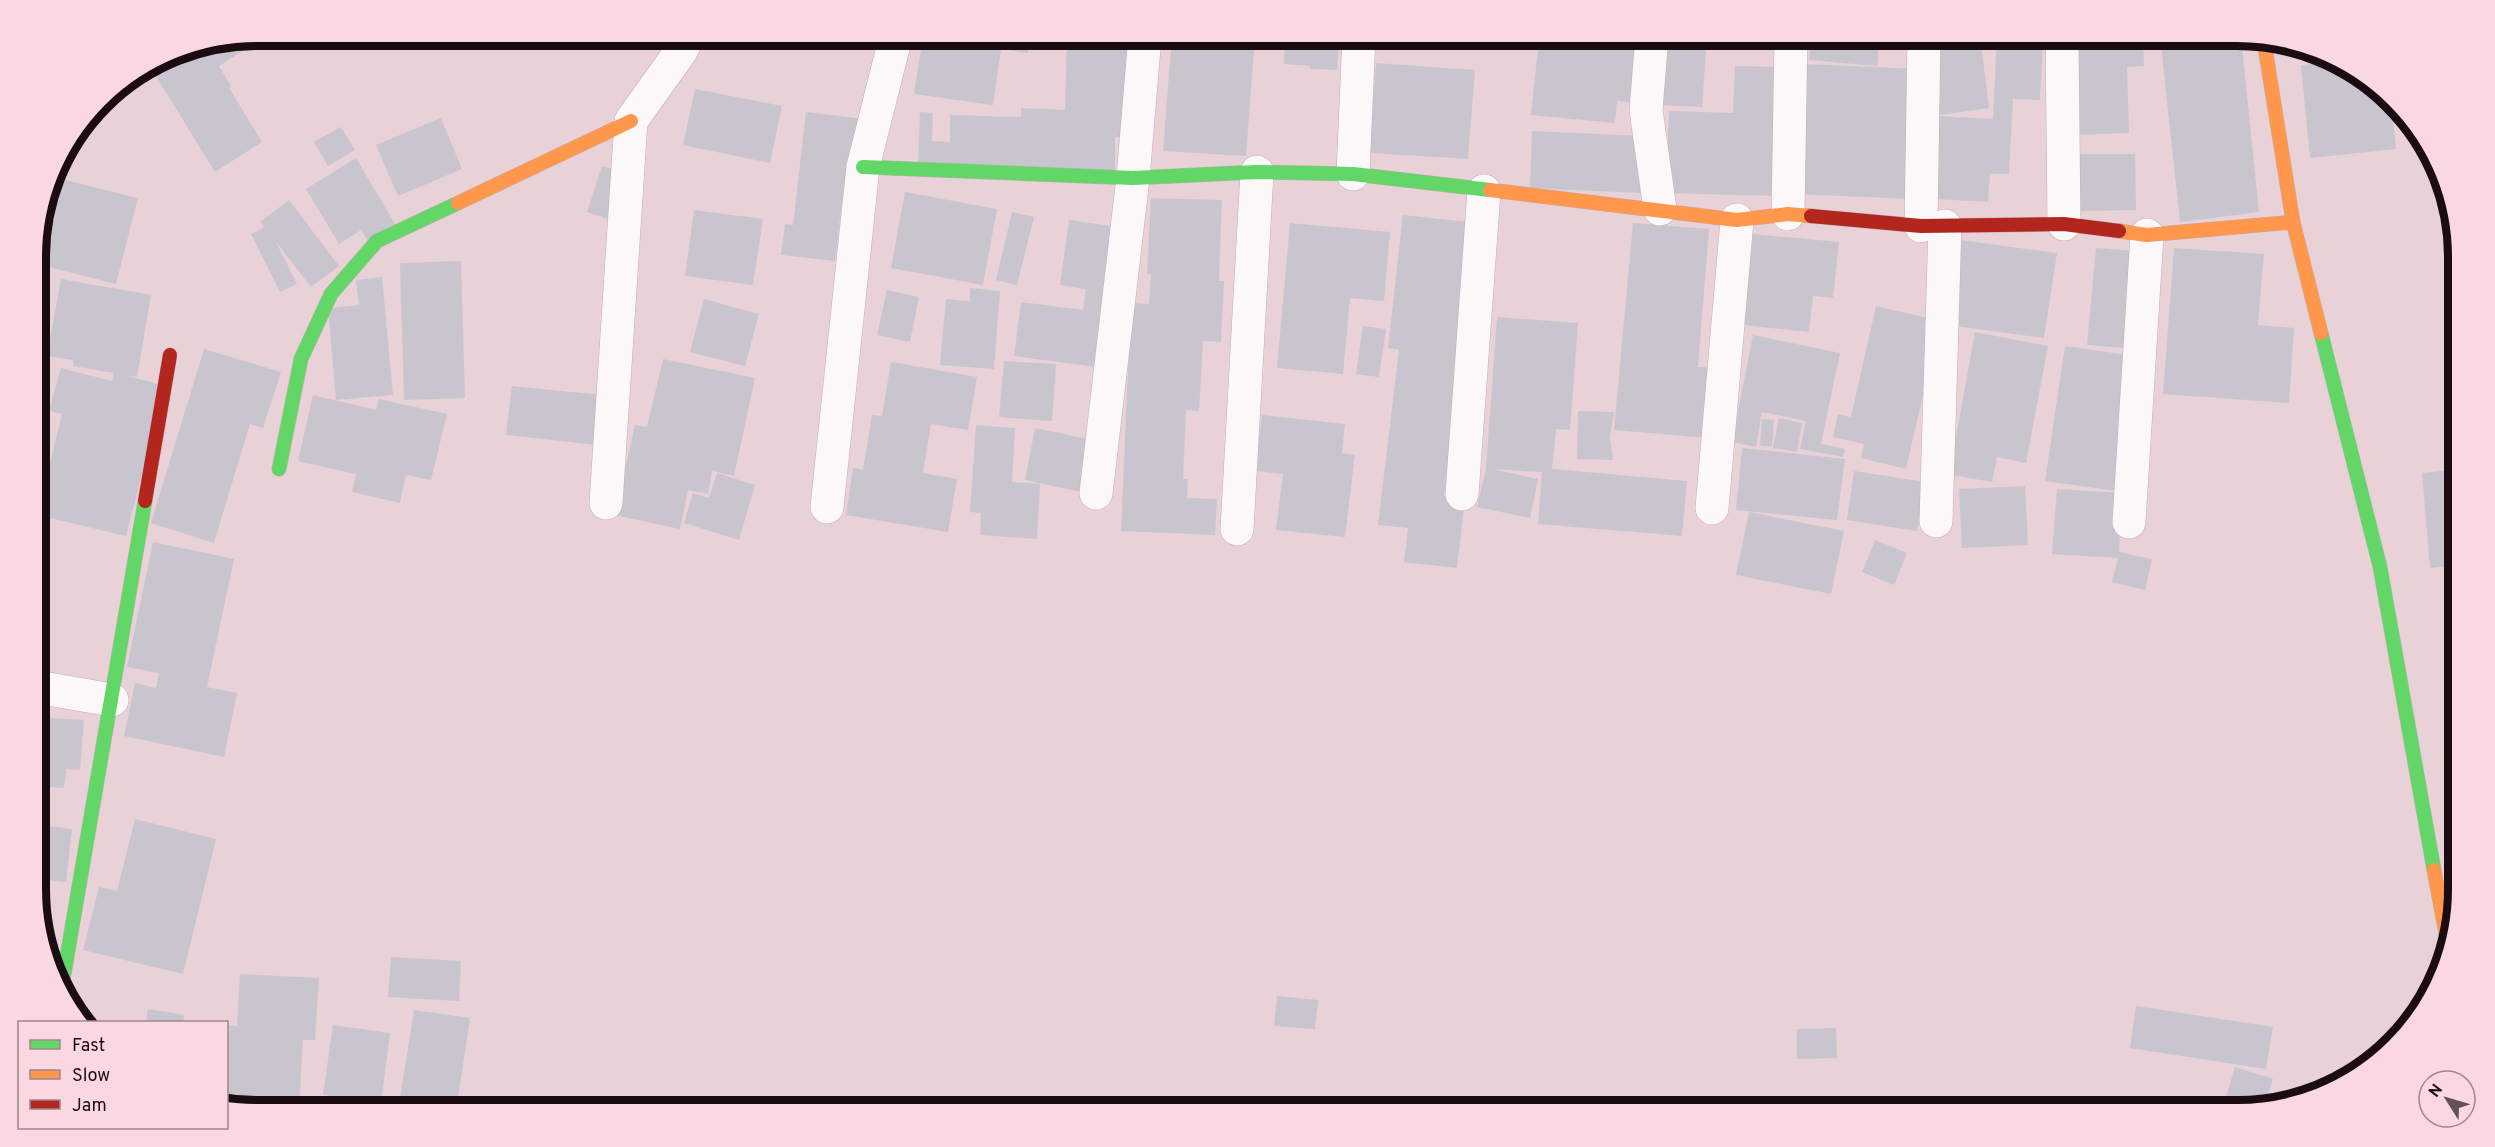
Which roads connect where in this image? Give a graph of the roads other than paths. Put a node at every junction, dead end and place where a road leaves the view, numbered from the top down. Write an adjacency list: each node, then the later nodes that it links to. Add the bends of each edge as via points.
1 (1359, 46): 13 (street)
2 (1651, 46): 16 (street, via 1646,110)
3 (1791, 46): 17 (street)
4 (1924, 46): 21 (street)
5 (2062, 46): 20 (street)
6 (683, 47): 10 (street)
7 (893, 47): 11 (street)
8 (1144, 47): 14 (street)
9 (2265, 48): 19 (street)
10 (631, 121): 24 (street, via 377,241 331,294 301,359); 27 (street)
11 (863, 167): 14 (street); 28 (street)
12 (1257, 172): 13 (street); 14 (street); 32 (street)
13 (1353, 174): 15 (street)
14 (1133, 178): 25 (street)
15 (1484, 191): 16 (street); 26 (street)
16 (1660, 209): 18 (street)
17 (1788, 214): 18 (street); 21 (street)
18 (1737, 220): 29 (street)
19 (2293, 222): 22 (street); 35 (street, via 2380,567)
20 (2064, 224): 21 (street); 22 (street)
21 (1933, 226): 30 (street)
22 (2148, 235): 31 (street)
23 (170, 355): 34 (street)
24 (279, 469)
25 (1096, 493)
26 (1462, 494)
27 (606, 503)
28 (827, 507)
29 (1712, 508)
30 (1936, 521)
31 (2129, 522)
32 (1237, 529)
33 (46, 688): 34 (street)
34 (112, 700): 36 (street)
35 (2445, 927)
36 (60, 958)

